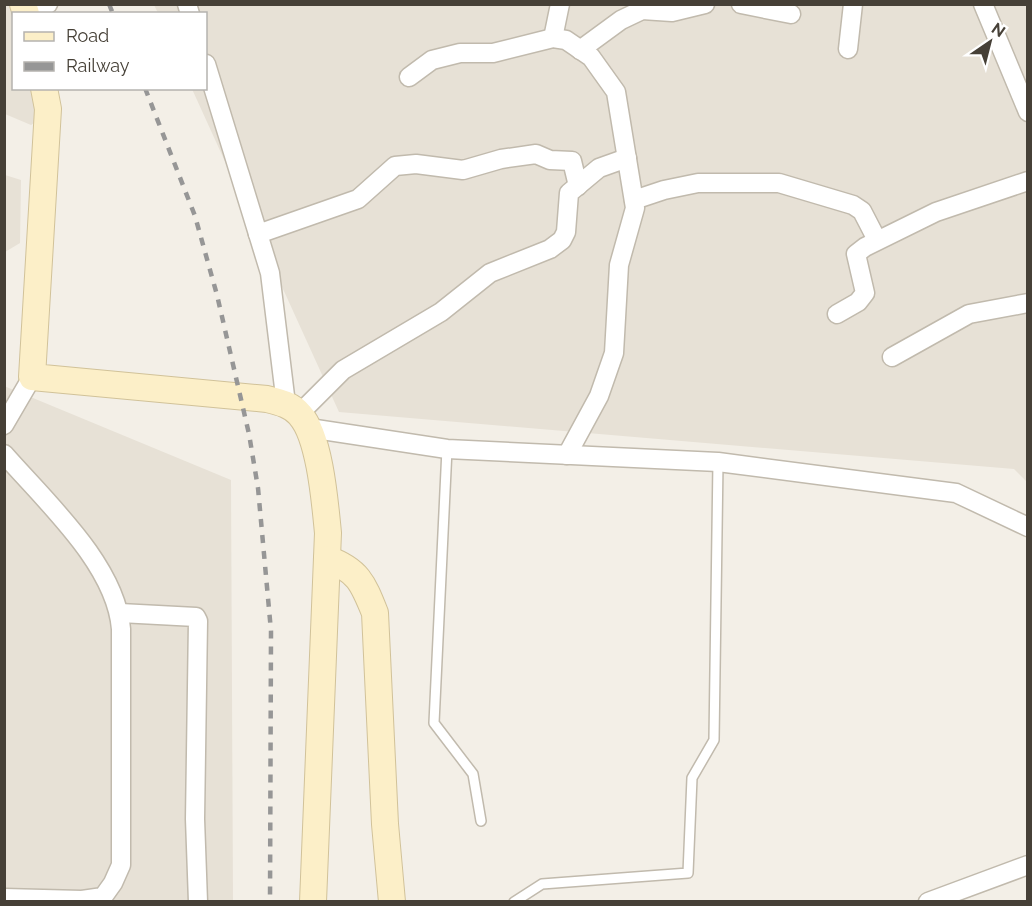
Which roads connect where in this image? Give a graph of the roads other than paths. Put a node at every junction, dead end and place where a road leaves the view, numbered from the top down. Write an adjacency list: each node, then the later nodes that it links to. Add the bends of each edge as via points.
1 (48, 4): 7 (street)
2 (560, 4): 9 (street)
3 (705, 4): 11 (street, via 672,12 642,10)
4 (741, 4): 8 (street)
5 (853, 4): 10 (street)
6 (983, 4): 15 (street)
7 (31, 12)
8 (790, 14)
9 (553, 38): 11 (street, via 566,40); 13 (street, via 493,53 460,53 432,60)
10 (848, 49)
11 (580, 50): 16 (street, via 591,57 616,92)
12 (207, 67): 20 (street)
13 (409, 77)
14 (44, 90): 25 (main road, via 48,110)
15 (1028, 112)
16 (627, 158): 18 (street, via 599,168); 19 (street)
17 (1028, 181): 21 (street, via 936,212)
18 (578, 186): 20 (street, via 572,161 550,160 536,154 463,170 408,164 395,166 358,198); 27 (street, via 569,193 562,240 550,249 490,273 441,312 343,370)
19 (634, 201): 21 (street, via 698,183 779,183 853,205 862,211); 30 (street, via 620,265 615,353 599,396)
20 (258, 234): 27 (street, via 270,273)
21 (877, 240): 23 (street, via 856,254 865,293)
22 (1028, 303): 24 (street, via 969,314)
23 (837, 314)
24 (892, 357)
25 (32, 377): 26 (street); 27 (main road, via 267,399)
26 (7, 413)
27 (298, 415): 28 (street); 33 (main road, via 324,489)
28 (447, 449): 30 (street); 35 (lane, via 434,723 473,774)
29 (4, 454): 34 (street, via 94,559 110,583)
30 (567, 455): 31 (street)
31 (718, 462): 32 (street, via 956,493); 41 (lane, via 714,741 692,778 688,873 542,884)
32 (1028, 527)
33 (327, 559): 39 (main road); 40 (main road, via 347,566 362,582 375,613 384,824)
34 (120, 613): 37 (street, via 121,865 103,897); 38 (street, via 196,616 198,621)
35 (481, 821)
36 (1028, 865): 42 (street)
37 (4, 898)
38 (198, 902)
39 (313, 902)
40 (392, 902)
41 (514, 902)
42 (928, 902)

